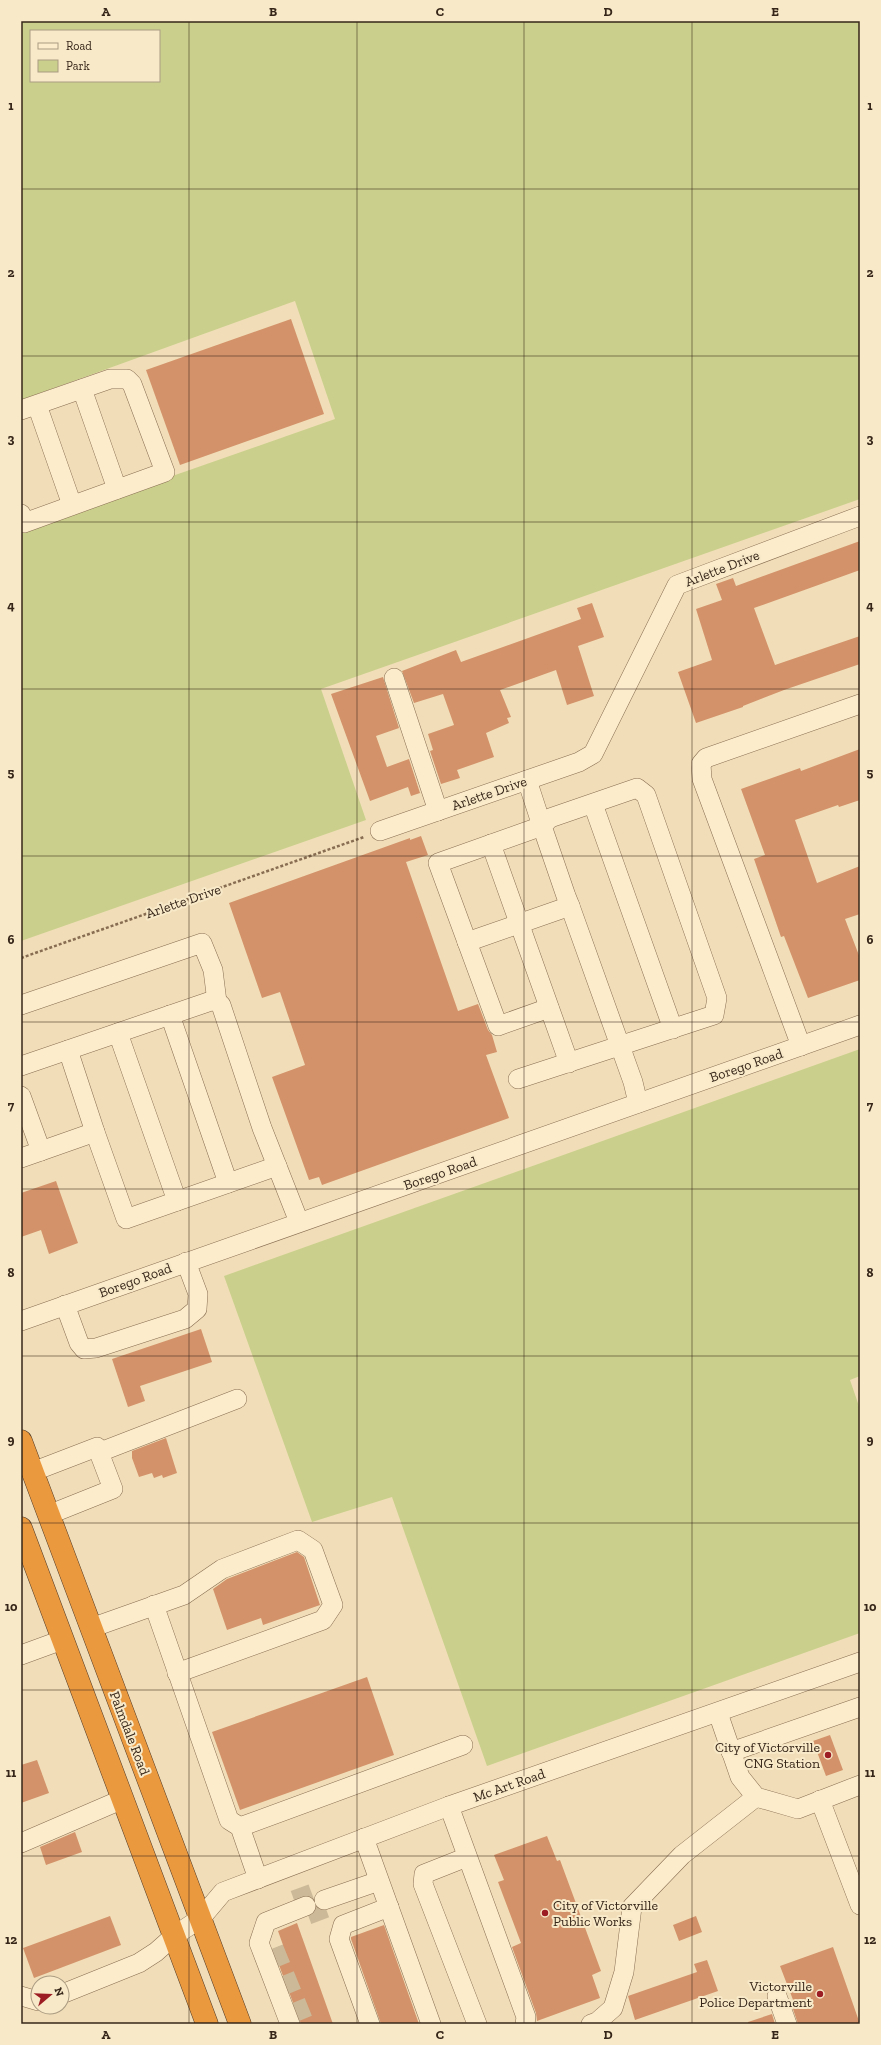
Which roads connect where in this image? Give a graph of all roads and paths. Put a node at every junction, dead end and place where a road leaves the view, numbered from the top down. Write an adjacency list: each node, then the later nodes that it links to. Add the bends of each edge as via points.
1 (82, 389): 2 (street); 3 (street); 3 (street, via 118,378 127,379 132,384 165,472)
2 (29, 408): 4 (street)
3 (117, 489): 4 (street)
4 (72, 506): 5 (street, via 24,523)
5 (21, 514)
6 (860, 516): 9 (street, Arlette Drive, via 677,585 593,754 579,762)
7 (394, 678): 11 (street)
8 (860, 704): 27 (street, via 706,758 701,764 702,779)
9 (527, 780): 11 (street, Arlette Drive); 12 (street)
10 (594, 804): 12 (street, via 550,818); 24 (street); 24 (street, via 637,788 646,795 717,998 714,1015)
11 (438, 811): 13 (street, Arlette Drive)
12 (542, 826): 14 (street); 15 (street)
13 (380, 831): 18 (path, Arlette Drive)
14 (491, 844): 16 (street); 17 (street, via 438,863)
15 (570, 906): 16 (street); 26 (street)
16 (519, 923): 17 (street); 21 (street)
17 (467, 942): 21 (street, via 498,1026)
18 (21, 958)
19 (218, 1002): 20 (street, via 212,970 202,943); 22 (street, via 214,1000); 37 (street)
20 (21, 1005)
21 (549, 1008): 29 (street)
22 (170, 1015): 25 (street); 38 (street)
23 (860, 1025): 27 (street, Borego Road)
24 (672, 1029): 26 (street)
25 (118, 1033): 28 (street); 39 (street)
26 (620, 1046): 29 (street); 33 (street)
27 (801, 1046): 33 (street, Borego Road)
28 (68, 1050): 30 (street); 34 (street)
29 (569, 1063): 31 (street)
30 (21, 1066)
31 (518, 1079)
32 (21, 1096): 35 (street)
33 (638, 1103): 40 (street, Borego Road)
34 (95, 1132): 35 (street); 39 (street, via 126,1219)
35 (41, 1151): 36 (street)
36 (21, 1158)
37 (277, 1166): 38 (street); 40 (street)
38 (228, 1183): 39 (street)
39 (177, 1201)
40 (299, 1222): 41 (street, Borego Road)
41 (186, 1262): 42 (street, Borego Road); 42 (street, via 198,1294 197,1309 185,1319 96,1348 84,1349 79,1343)
42 (65, 1305): 43 (street, Borego Road)
43 (21, 1321)
44 (237, 1399): 46 (street)
45 (21, 1441): 47 (highway, Palmdale Road)
46 (98, 1449): 47 (street); 48 (street, via 113,1489)
47 (32, 1472): 48 (highway, Palmdale Road)
48 (48, 1515): 51 (highway, Palmdale Road)
49 (21, 1528): 52 (highway)
50 (154, 1605): 51 (street); 55 (street); 55 (street, via 184,1595 222,1569 298,1540 313,1550 332,1605 323,1620)
51 (91, 1628): 74 (highway, Palmdale Road)
52 (62, 1640): 53 (street); 62 (highway)
53 (21, 1655)
54 (860, 1662): 57 (street, Mc Art Road)
55 (177, 1673): 65 (street, via 229,1820)
56 (860, 1708): 59 (street)
57 (718, 1713): 59 (street); 64 (street, Mc Art Road)
58 (463, 1745): 65 (street)
59 (731, 1752): 61 (street, via 740,1777)
60 (860, 1785): 63 (street)
61 (756, 1797): 63 (street, via 798,1809); 86 (street, via 682,1855 632,1907 624,1972 613,2008)
62 (123, 1799): 67 (street); 75 (highway)
63 (820, 1800): 71 (street)
64 (450, 1806): 66 (street, Mc Art Road); 68 (street)
65 (240, 1827): 69 (street)
66 (364, 1838): 69 (street, Mc Art Road); 70 (street)
67 (21, 1842)
68 (467, 1857): 84 (street, via 424,1874 423,1884); 85 (street, via 526,2017)
69 (258, 1879): 74 (street, Mc Art Road, via 223,1892)
70 (379, 1881): 72 (street); 73 (street, via 312,1903 298,1919)
71 (860, 1906)
72 (389, 1907): 82 (street, via 343,1925 339,1939); 83 (street)
73 (279, 1917): 76 (street, via 269,1930); 81 (street, via 266,1922 259,1943)
74 (201, 1918): 75 (street, Mc Art Road); 80 (highway, Palmdale Road)
75 (174, 1936): 77 (street, Mc Art Road, via 156,1952 139,1962); 79 (highway)
76 (274, 1948)
77 (70, 1991)
78 (777, 1996): 87 (street)
79 (207, 2024)
80 (240, 2024)
81 (290, 2024)
82 (370, 2024)
83 (431, 2024)
84 (477, 2024)
85 (525, 2024)
86 (591, 2024)
87 (787, 2024)

